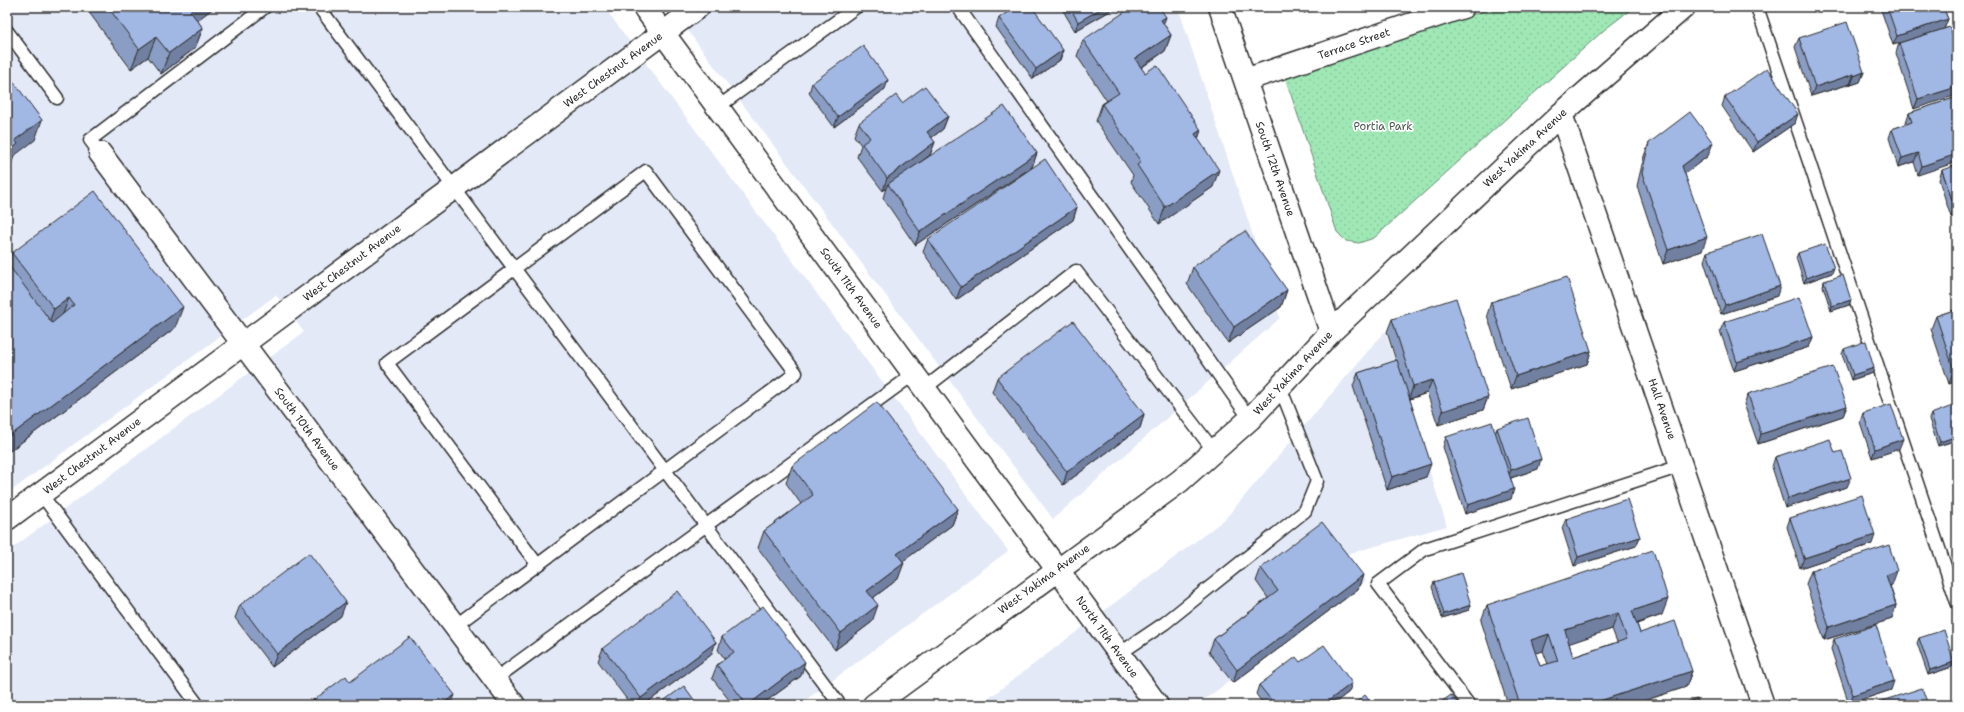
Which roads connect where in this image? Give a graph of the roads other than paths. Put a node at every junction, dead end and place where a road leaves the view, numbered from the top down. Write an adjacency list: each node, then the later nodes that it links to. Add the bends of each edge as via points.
1 (265, 7): 17 (lane, via 90,140)
2 (318, 7): 18 (lane)
3 (644, 7): 12 (street, South 11th Avenue)
4 (698, 7): 12 (street, West Chestnut Avenue)
5 (856, 7): 15 (lane)
6 (958, 7): 24 (lane)
7 (1220, 7): 13 (street, South 12th Avenue)
8 (1463, 7): 13 (street, Terrace Street)
9 (1684, 7): 16 (street, West Yakima Avenue)
10 (1757, 7): 33 (lane)
11 (7, 31): 14 (lane)
12 (663, 32): 15 (street, South 11th Avenue); 18 (street, West Chestnut Avenue)
13 (1245, 80): 20 (street, South 12th Avenue)
14 (57, 98)
15 (718, 107): 22 (street, South 11th Avenue)
16 (1561, 114): 20 (street, West Yakima Avenue); 26 (street, Hall Avenue)
17 (100, 153): 21 (street, South 10th Avenue)
18 (454, 187): 19 (lane); 21 (street, West Chestnut Avenue)
19 (515, 268): 27 (lane); 27 (lane, via 646,171 659,188 796,373); 31 (lane, via 387,363)
20 (1331, 332): 23 (street, West Yakima Avenue)
21 (243, 343): 28 (street, West Chestnut Avenue); 34 (street, South 10th Avenue)
22 (920, 381): 25 (lane, via 1076,271); 30 (lane); 32 (street, South 11th Avenue)
23 (1280, 387): 24 (street, West Yakima Avenue); 35 (lane, via 1317,481 1305,511 1165,623)
24 (1250, 419): 25 (street, West Yakima Avenue)
25 (1214, 450): 32 (street, West Yakima Avenue, via 1180,481)
26 (1681, 466): 42 (lane, via 1424,549 1378,584); 43 (street, Hall Avenue)
27 (665, 470): 30 (lane); 31 (lane)
28 (41, 494): 29 (street, West Chestnut Avenue); 39 (lane)
29 (7, 519)
30 (706, 525): 36 (lane); 40 (lane)
31 (537, 564): 34 (lane)
32 (1058, 569): 35 (street, North 11th Avenue); 38 (street, West Yakima Avenue)
33 (1957, 602)
34 (455, 626): 36 (street, South 10th Avenue)
35 (1119, 654): 41 (street, North 11th Avenue)
36 (495, 679): 37 (street, South 10th Avenue)
37 (508, 703)
38 (879, 703)
39 (198, 705)
40 (840, 705)
41 (1157, 705)
42 (1469, 705)
43 (1763, 705)

